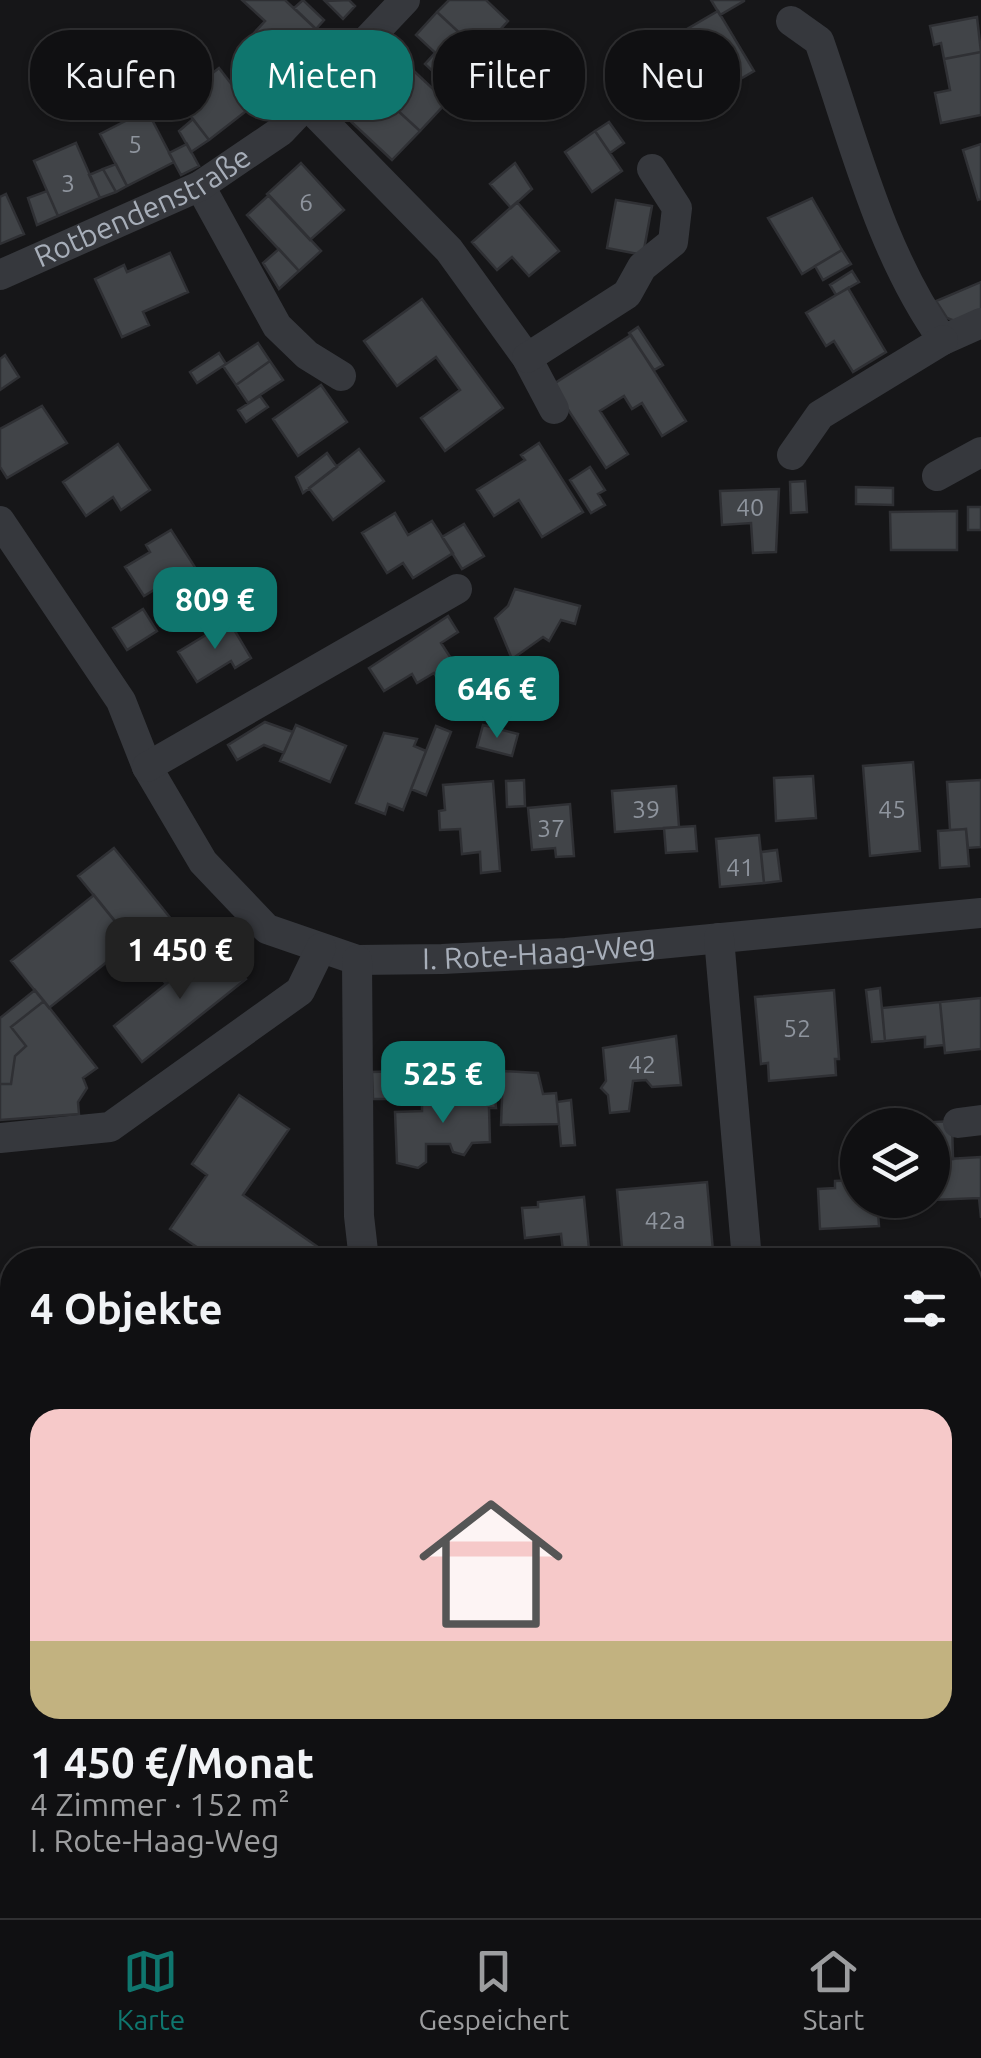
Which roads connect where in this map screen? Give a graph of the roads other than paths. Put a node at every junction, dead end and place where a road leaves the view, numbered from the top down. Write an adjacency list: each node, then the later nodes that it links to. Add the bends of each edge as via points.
1 (405, 0): 3 (street, Rotbendenstraße)
2 (791, 22): 10 (street, via 819,40 890,246)
3 (376, 30)
4 (291, 120): 7 (street, Rotbendenstraße)
5 (322, 120): 11 (street, via 450,250)
6 (652, 169): 11 (street, via 677,208 673,242 642,267 626,294)
7 (200, 186): 8 (street, Rotbendenstraße); 12 (street, via 277,326)
8 (0, 274)
9 (981, 323): 10 (street)
10 (943, 340): 15 (street, via 820,415)
11 (527, 358): 13 (street)
12 (341, 376)
13 (554, 409)
14 (981, 452): 16 (street)
15 (792, 455)
16 (937, 476)
17 (0, 521): 19 (street, I. Rote-Haag-Weg, via 121,701)
18 (456, 589): 19 (street)
19 (147, 767): 22 (street, I. Rote-Haag-Weg, via 204,862 267,929)
20 (981, 913): 21 (street, I. Rote-Haag-Weg)
21 (719, 938): 23 (street, I. Rote-Haag-Weg, via 511,956); 26 (street)
22 (321, 948): 23 (street, I. Rote-Haag-Weg); 24 (street, via 300,991 110,1127)
23 (357, 960): 25 (street)
24 (0, 1138)
25 (363, 1248)
26 (746, 1248)

